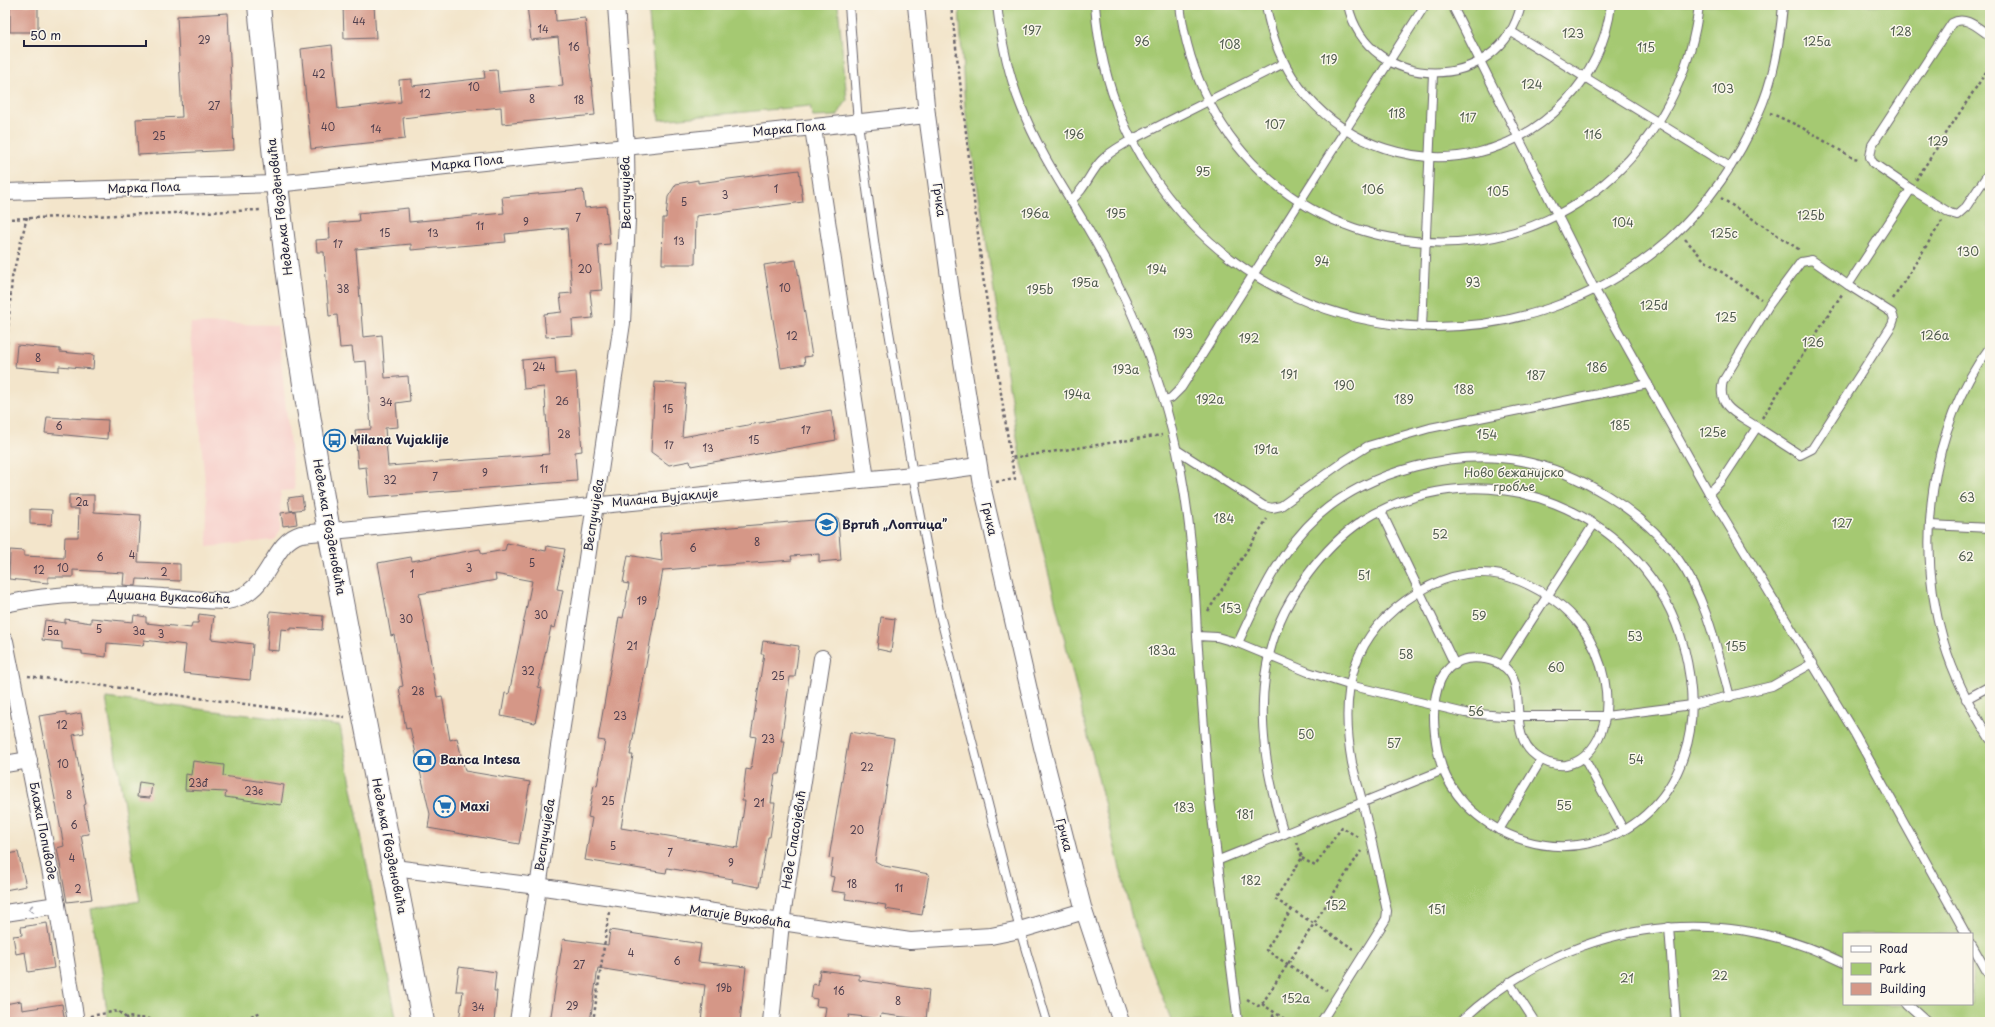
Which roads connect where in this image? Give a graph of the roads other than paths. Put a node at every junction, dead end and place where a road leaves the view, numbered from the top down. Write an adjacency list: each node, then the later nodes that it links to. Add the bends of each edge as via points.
1 (259, 5): 35 (main road, Недељка Гвозденовића)
2 (616, 5): 31 (street, Веспучијева)
3 (849, 5): 25 (lane)
4 (916, 5): 24 (street, Грчка)
5 (997, 5): 38 (lane, via 1011,76 1021,106 1051,170)
6 (1094, 5): 30 (lane, via 1101,56)
7 (1180, 5): 23 (lane, via 1189,52)
8 (1266, 5): 20 (lane, via 1275,42)
9 (1348, 5): 19 (lane, via 1356,27 1365,41)
10 (1425, 5): 19 (lane)
11 (1452, 5): 18 (lane)
12 (1521, 5): 16 (lane)
13 (1611, 5): 22 (lane, via 1605,34)
14 (1699, 5): 26 (lane, via 1688,61)
15 (1783, 5): 33 (lane, via 1773,68 1761,109)
16 (1510, 31): 18 (lane, via 1502,43); 22 (lane)
17 (1990, 36): 36 (lane, via 1965,20 1952,23 1872,145 1870,157 1873,163)
18 (1480, 61): 21 (lane, via 1455,71); 29 (lane)
19 (1390, 62): 21 (lane, via 1418,72); 28 (lane)
20 (1284, 63): 23 (lane); 28 (lane, via 1310,101)
21 (1434, 74): 32 (lane)
22 (1585, 77): 26 (lane); 29 (lane, via 1556,111)
23 (1208, 102): 30 (lane); 39 (lane, via 1227,133 1248,159 1273,183)
24 (927, 115): 25 (street, Марка Пола); 52 (street, Грчка)
25 (858, 123): 27 (street, Марка Пола); 53 (lane, via 884,309)
26 (1659, 123): 33 (lane); 40 (lane, via 1624,166 1587,196)
27 (813, 128): 31 (street, Марка Пола); 54 (street)
28 (1345, 131): 32 (lane, via 1372,144 1401,153); 39 (lane)
29 (1519, 138): 32 (lane, via 1476,153); 40 (lane)
30 (1131, 140): 38 (lane, via 1100,162 1080,193); 42 (lane, via 1172,202 1224,254)
31 (626, 147): 35 (street, Марка Пола); 56 (street, Веспучијева, via 627,220 622,323)
32 (1431, 157): 41 (lane)
33 (1730, 167): 44 (lane, via 1678,231 1647,257)
34 (1990, 171): 36 (lane, via 1962,212 1957,215)
35 (276, 184): 37 (street, Марка Пола); 61 (main road, Недељка Гвозденовића, via 294,322)
36 (1911, 189): 43 (lane)
37 (5, 192)
38 (1070, 201): 49 (lane, via 1110,268 1132,313 1155,369)
39 (1300, 202): 41 (lane, via 1328,218 1359,230 1390,238); 42 (lane)
40 (1558, 214): 41 (lane, via 1526,228 1492,237 1458,242); 44 (lane)
41 (1427, 242): 45 (lane)
42 (1253, 274): 45 (lane, via 1307,302 1335,312 1364,320); 49 (lane, via 1181,388 1171,398)
43 (1848, 284): 50 (lane, via 1812,260 1808,260 1801,262 1769,305 1723,381 1720,392 1727,407); 50 (lane, via 1892,313 1892,325 1812,449 1800,455)
44 (1595, 290): 45 (lane, via 1540,312 1511,320 1482,325); 48 (lane)
45 (1422, 327)
46 (1990, 347): 47 (lane)
47 (1987, 356): 59 (lane, via 1960,400 1942,449 1932,499)
48 (1648, 384): 51 (lane, via 1430,428 1368,446 1289,501 1272,508 1264,506); 55 (lane)
49 (1164, 400): 51 (lane)
50 (1757, 427): 55 (lane, via 1722,480)
51 (1178, 450): 65 (lane, via 1186,496)
52 (978, 466): 53 (street, Милана Вујаклије); 95 (street, Грчка, via 1042,747)
53 (913, 475): 54 (street, Милана Вујаклије); 99 (lane, via 948,654)
54 (866, 479): 56 (street, Милана Вујаклије)
55 (1709, 493): 70 (lane)
56 (596, 504): 61 (street, Милана Вујаклије); 93 (street, Веспучијева)
57 (1381, 511): 58 (lane, via 1423,495 1472,489 1531,495 1556,503); 62 (lane); 68 (lane, via 1353,528 1315,565 1287,606 1274,636)
58 (1594, 524): 63 (lane); 78 (lane, via 1633,555 1666,600 1685,652)
59 (1930, 525): 60 (lane); 76 (lane, via 1932,585 1944,643)
60 (1990, 528)
61 (329, 532): 64 (street, Душана Вукасовића, via 303,534 292,538 255,588 236,599 220,601 79,594 48,596); 92 (main road, Недељка Гвозденовића)
62 (1419, 591): 63 (lane, via 1447,578 1478,573 1514,578); 71 (lane); 73 (lane, via 1389,613 1373,632 1356,661)
63 (1547, 596): 72 (lane); 80 (lane, via 1570,612 1591,641 1602,673 1607,700)
64 (5, 604)
65 (1198, 636): 67 (lane, via 1217,636); 91 (lane, via 1209,793)
66 (5, 641): 83 (street, Блажа Попиводе)
67 (1238, 643): 68 (lane); 75 (lane, via 1264,589 1289,548 1318,516 1340,499 1393,473 1429,463 1478,458 1522,461 1577,479 1604,493 1655,533 1673,553 1702,602)
68 (1270, 656): 73 (lane); 90 (lane, via 1262,704 1264,750)
69 (822, 658): 97 (street, Неде Спасојевић)
70 (1813, 663): 75 (lane, via 1772,686); 100 (lane, via 1859,740)
71 (1455, 665): 72 (lane, via 1464,660 1478,659); 77 (lane, via 1439,684)
72 (1502, 666): 79 (lane, via 1515,682)
73 (1349, 685): 77 (lane); 87 (lane, via 1350,745 1353,769)
74 (1990, 686): 76 (lane)
75 (1730, 697): 78 (lane)
76 (1966, 699): 81 (lane)
77 (1433, 705): 79 (lane, via 1481,715); 86 (lane, via 1437,745)
78 (1692, 705): 80 (lane); 88 (lane, via 1692,726 1686,752 1673,781 1650,812)
79 (1518, 716): 80 (lane); 84 (lane, via 1524,744)
80 (1606, 716): 82 (lane, via 1595,746)
81 (1990, 738)
82 (1584, 758): 84 (lane, via 1563,765); 88 (lane)
83 (29, 760): 85 (street); 94 (street, Блажа Попиводе)
84 (1541, 760): 89 (lane)
85 (5, 764)
86 (1443, 770): 87 (lane); 89 (lane, via 1456,794 1466,805)
87 (1363, 802): 90 (lane); 113 (lane, via 1368,840 1387,911 1386,919)
88 (1624, 829): 89 (lane, via 1598,841 1566,848 1528,841)
89 (1499, 830)
90 (1284, 834): 91 (lane)
91 (1219, 860): 112 (lane)
92 (394, 868): 93 (street, Матије Вуковића); 107 (main road, Недељка Гвозденовића)
93 (537, 886): 97 (street, Матије Вуковића); 108 (street, Веспучијева)
94 (57, 905): 96 (street, one-way to 96); 106 (street, Блажа Попиводе)
95 (1084, 911): 99 (street, Матије Вуковића); 111 (street, Грчка)
96 (5, 913)
97 (781, 923): 99 (street, Матије Вуковића, via 910,941 991,936); 109 (street, Неде Спасојевић)
98 (1668, 927): 102 (lane, via 1708,926 1747,930 1786,939 1823,952); 104 (lane, via 1626,933 1585,944 1546,961); 116 (lane)
99 (1020, 930): 110 (lane)
100 (1965, 933)
101 (1973, 947): 103 (lane)
102 (1843, 962)
103 (1990, 977)
104 (1509, 982): 114 (lane); 115 (lane)
105 (1908, 1005): 117 (lane)
106 (76, 1022)
107 (423, 1022)
108 (518, 1022)
109 (771, 1022)
110 (1047, 1022)
111 (1121, 1022)
112 (1238, 1022)
113 (1321, 1022)
114 (1460, 1022)
115 (1536, 1022)
116 (1676, 1022)
117 (1927, 1022)

